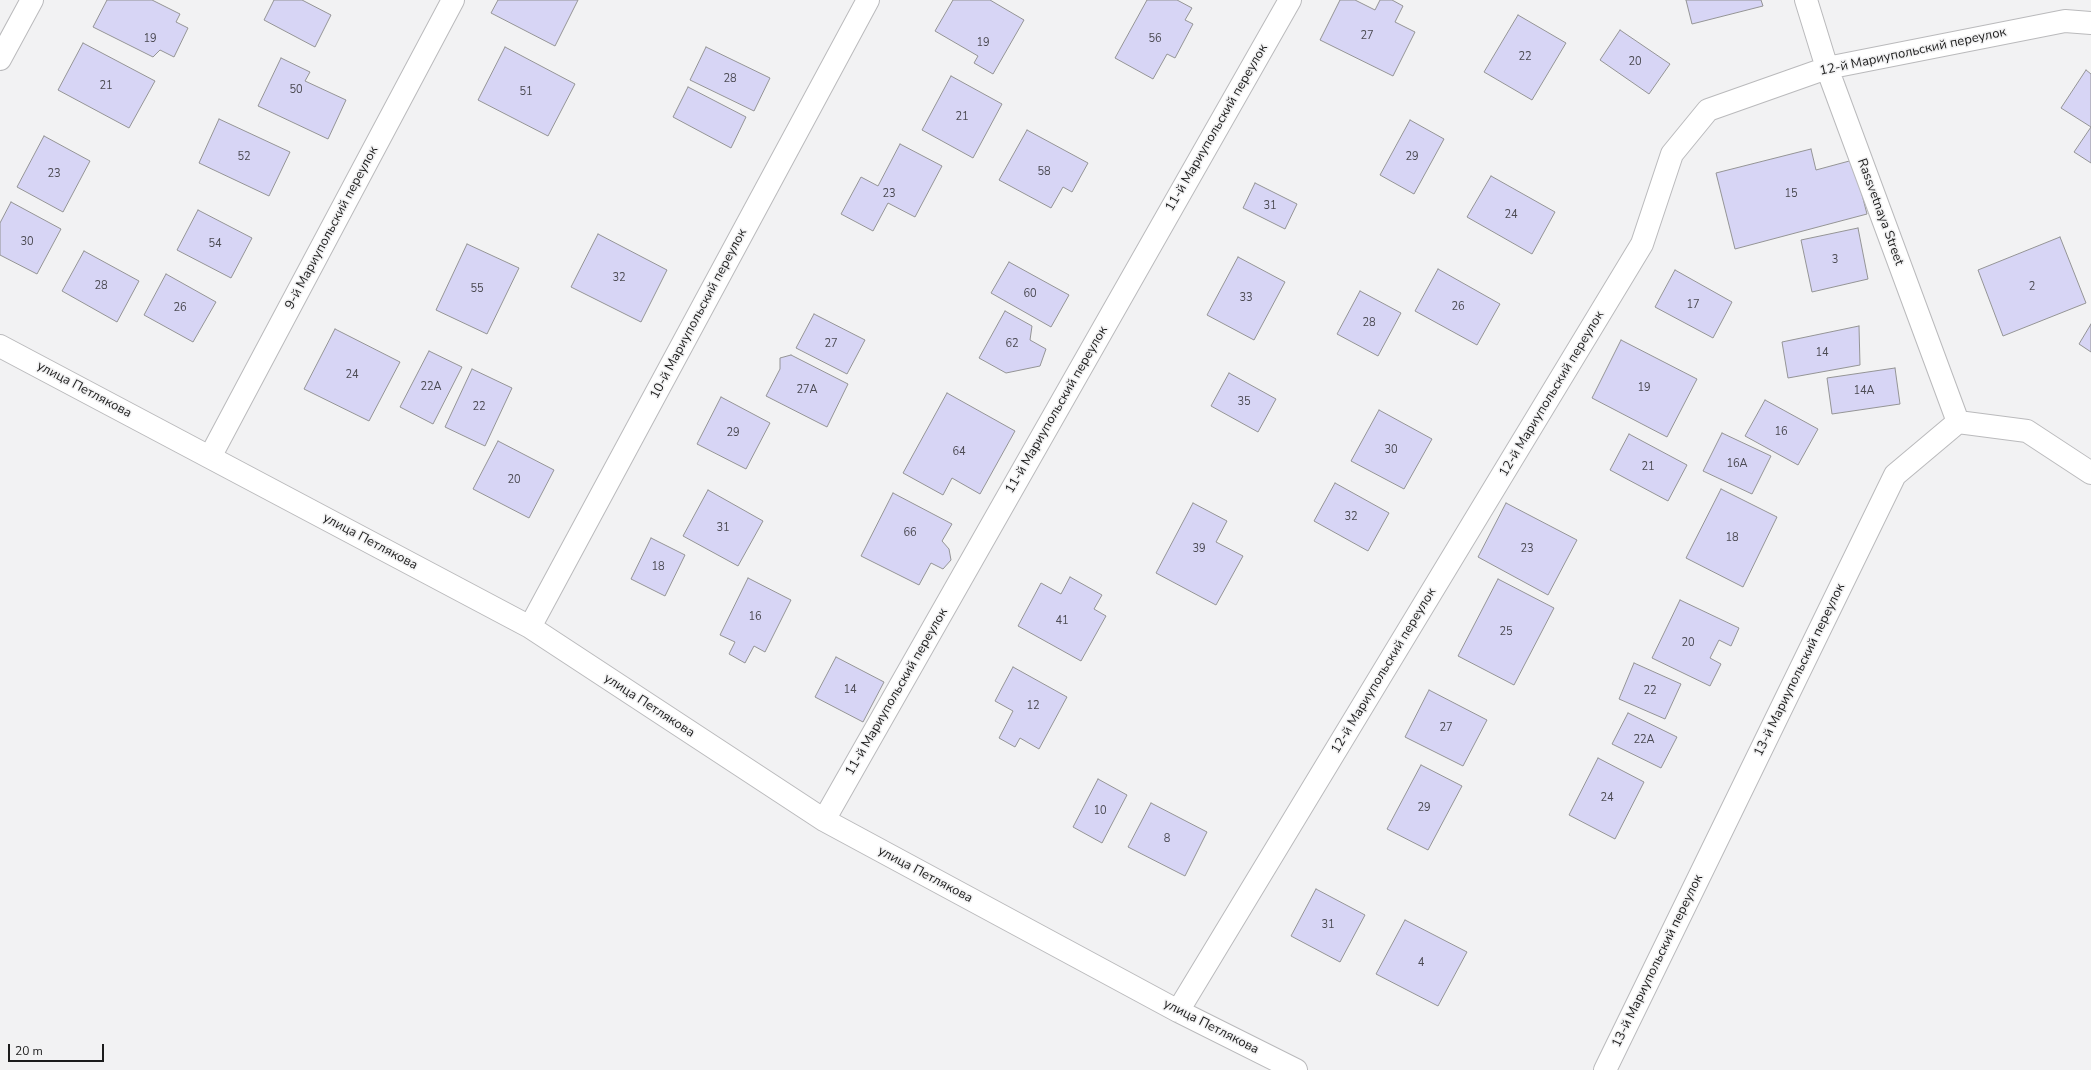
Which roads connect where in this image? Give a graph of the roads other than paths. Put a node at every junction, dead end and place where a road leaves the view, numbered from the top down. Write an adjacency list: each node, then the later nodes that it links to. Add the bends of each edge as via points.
1 (32, 0): 7 (street)
2 (453, 0): 11 (street, 9-й Мариупольский переулок)
3 (868, 0): 13 (street, 10-й Мариупольский переулок)
4 (1290, 0): 14 (street, 11-й Мариупольский переулок)
5 (1806, 0): 8 (street, Rassvetnaya Street)
6 (2091, 23): 8 (street, 12-й Мариупольский переулок, via 2065,21)
7 (0, 59)
8 (1828, 68): 10 (street, Rassvetnaya Street); 15 (street, 12-й Мариупольский переулок, via 1708,110 1672,154 1642,244)
9 (0, 346): 11 (street, улица Петлякова)
10 (1958, 422): 12 (street, via 2027,431); 17 (street, 13-й Мариупольский переулок, via 1895,475)
11 (210, 457): 13 (street, улица Петлякова)
12 (2091, 473)
13 (530, 627): 14 (street, улица Петлякова)
14 (824, 820): 15 (street, улица Петлякова)
15 (1178, 1012): 16 (street, улица Петлякова)
16 (1296, 1070)
17 (1605, 1070)

